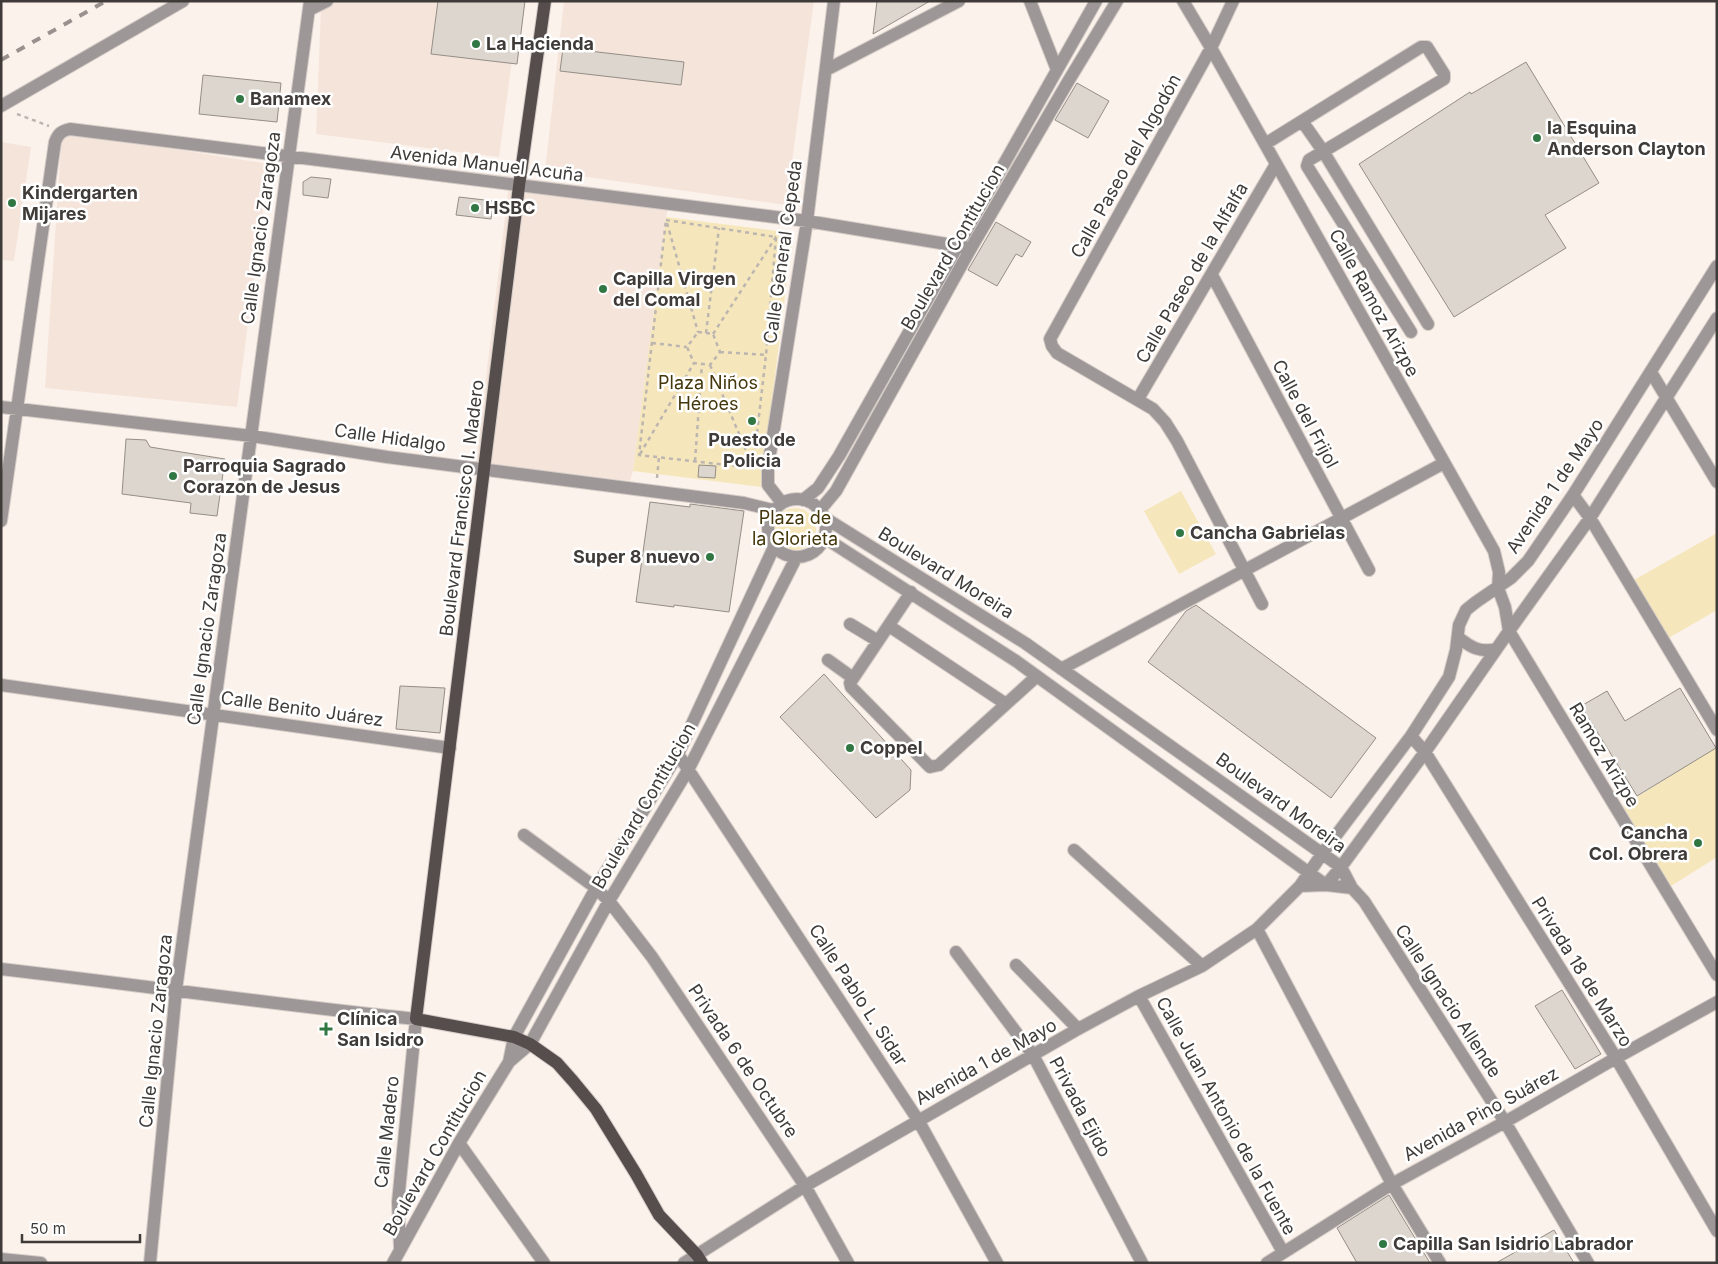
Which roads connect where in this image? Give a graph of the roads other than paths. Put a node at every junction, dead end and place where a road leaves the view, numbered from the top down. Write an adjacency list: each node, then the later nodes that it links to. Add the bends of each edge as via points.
1 (183, 1): 15 (street)
2 (327, 1): 11 (street)
3 (545, 1): 21 (main road, Boulevard Francisco I. Madero)
4 (834, 1): 13 (street, Calle General Cepeda)
5 (959, 1): 13 (street)
6 (1030, 1): 14 (street)
7 (1096, 1): 14 (street, Boulevard Contitucion)
8 (1117, 1): 24 (street, Boulevard Contitucion)
9 (1183, 1): 12 (street, Calle Ramoz Arizpe)
10 (1233, 1): 12 (street, Calle Paseo del Algodón)
11 (309, 6): 19 (street, Calle Ignacio Zaragoza)
12 (1212, 48): 17 (street, Calle Ramoz Arizpe); 31 (street, Calle Paseo del Algodón, via 1050,339 1057,353)
13 (826, 70): 22 (street, Calle General Cepeda)
14 (1057, 70): 23 (street, Boulevard Contitucion)
15 (6, 109)
16 (1302, 120): 17 (street); 18 (street); 18 (street, via 1421,47 1426,47 1444,79)
17 (1265, 144): 20 (street, Calle Ramoz Arizpe)
18 (1323, 151): 28 (street); 29 (street, via 1309,160 1307,166)
19 (288, 156): 21 (street, Avenida Manuel Acuña); 34 (street, Avenida Manuel Acuña, via 70,129 62,131 55,142); 35 (street, Calle Ignacio Zaragoza)
20 (1276, 164): 26 (street, Calle Paseo de la Alfalfa); 36 (street, Calle Ramoz Arizpe)
21 (519, 186): 22 (street, Avenida Manuel Acuña); 37 (main road, Boulevard Francisco I. Madero)
22 (808, 221): 23 (street, Avenida Manuel Acuña); 41 (street, Calle General Cepeda, via 768,467 768,485)
23 (958, 247): 24 (street, Avenida Manuel Acuña); 40 (street, Boulevard Contitucion, via 828,474)
24 (972, 248): 42 (street, Boulevard Contitucion)
25 (1717, 266): 30 (street, Avenida 1 de Mayo)
26 (1212, 275): 31 (street, Calle Paseo de la Alfalfa); 43 (street, Calle del Frijol)
27 (1717, 318): 32 (street)
28 (1428, 324)
29 (1411, 332)
30 (1651, 372): 32 (street); 39 (street, Avenida 1 de Mayo)
31 (1138, 399): 50 (street, via 1153,409 1177,441)
32 (1667, 399): 38 (street); 44 (street)
33 (1, 408): 34 (street, Calle Hidalgo)
34 (17, 410): 35 (street, Calle Hidalgo); 45 (street)
35 (252, 436): 37 (street, Calle Hidalgo); 68 (street, Calle Ignacio Zaragoza)
36 (1444, 463): 43 (street); 51 (street, Calle Ramoz Arizpe, via 1494,551 1499,572)
37 (484, 469): 41 (street, Calle Hidalgo); 72 (main road, Boulevard Francisco I. Madero)
38 (1717, 482)
39 (1573, 495): 44 (street); 51 (street, Avenida 1 de Mayo, via 1520,571)
40 (803, 500): 41 (street, via 792,499); 42 (street, via 813,504)
41 (777, 507): 47 (street, via 767,529)
42 (822, 514): 46 (street); 59 (street, Boulevard Moreira)
43 (1340, 518): 49 (street, Calle del Frijol); 50 (street)
44 (1590, 518): 56 (street); 69 (street)
45 (1, 521)
46 (825, 538): 48 (street, via 813,552); 52 (street, Boulevard Moreira)
47 (774, 547): 48 (street, via 784,555); 74 (street, Boulevard Contitucion)
48 (796, 558): 76 (street, Boulevard Contitucion)
49 (1369, 570)
50 (1244, 571): 53 (street); 63 (street)
51 (1498, 588): 56 (street, Calle Ramoz Arizpe); 57 (street, Avenida 1 de Mayo, via 1466,610)
52 (911, 592): 55 (street); 62 (street, Boulevard Moreira)
53 (1262, 604)
54 (850, 624): 58 (street)
55 (889, 626): 58 (street); 67 (street)
56 (1509, 631): 60 (street); 94 (street, Ramoz Arizpe)
57 (1458, 637): 60 (street, via 1474,649); 70 (street, Avenida 1 de Mayo, via 1449,677)
58 (878, 641): 65 (street)
59 (1025, 643): 62 (street); 63 (street, Boulevard Moreira)
60 (1496, 649): 73 (street)
61 (828, 660): 65 (street)
62 (1016, 661): 64 (street, Boulevard Moreira)
63 (1062, 669): 71 (street, Boulevard Moreira)
64 (1037, 676): 67 (street); 75 (street, Boulevard Moreira)
65 (853, 678): 67 (street, via 851,687 930,767 939,765)
66 (1, 685): 68 (street, Calle Benito Juárez)
67 (1006, 704)
68 (214, 714): 72 (street, Calle Benito Juárez); 95 (street, Calle Ignacio Zaragoza)
69 (1717, 730)
70 (1411, 736): 73 (street, Privada 18 de Marzo); 81 (street, Avenida 1 de Mayo)
71 (1167, 743): 75 (street); 77 (street, Boulevard Moreira)
72 (450, 748): 98 (main road, Boulevard Francisco I. Madero)
73 (1424, 752): 82 (street); 103 (street, Privada 18 de Marzo)
74 (678, 754): 76 (street, Calle Pablo L. Sidar); 86 (street, Boulevard Contitucion)
75 (1155, 761): 78 (street, Boulevard Moreira)
76 (688, 770): 88 (street, Boulevard Contitucion); 105 (street, Calle Pablo L. Sidar)
77 (1216, 777): 78 (street); 81 (street, Boulevard Moreira)
78 (1204, 797): 83 (street, Boulevard Moreira)
79 (524, 835): 86 (street)
80 (1074, 850): 92 (street)
81 (1322, 854): 82 (street, Boulevard Moreira); 83 (street, Avenida 1 de Mayo)
82 (1341, 867): 84 (street); 87 (street, Boulevard Moreira)
83 (1309, 873): 84 (street, Boulevard Moreira); 85 (street, Avenida 1 de Mayo)
84 (1326, 885): 85 (street); 87 (street, Boulevard Moreira)
85 (1300, 886): 89 (street, Avenida 1 de Mayo)
86 (596, 888): 88 (street, Privada 6 de Octubre); 100 (street, Boulevard Contitucion)
87 (1352, 888): 106 (street, Calle Ignacio Allende, via 1364,901)
88 (608, 901): 101 (street, Boulevard Contitucion); 109 (street, Privada 6 de Octubre, via 652,957)
89 (1257, 929): 92 (street, Avenida 1 de Mayo); 108 (street)
90 (956, 952): 102 (street, Privada Ejido)
91 (1016, 965): 99 (street)
92 (1202, 966): 96 (street, Avenida 1 de Mayo)
93 (1, 969): 95 (street)
94 (1717, 975)
95 (176, 990): 98 (street); 116 (street, Calle Ignacio Zaragoza)
96 (1139, 996): 99 (street, Avenida 1 de Mayo); 112 (street, Calle Juan Antonio de la Fuente)
97 (1717, 1002): 103 (street, Avenida Pino Suárez)
98 (416, 1019): 100 (main road); 111 (street, Calle Madero, via 398,1202)
99 (1078, 1029): 102 (street, Avenida 1 de Mayo)
100 (514, 1037): 101 (main road); 104 (street, Boulevard Contitucion)
101 (530, 1044): 104 (street, Boulevard Contitucion); 114 (main road, via 557,1063 596,1109 659,1215)
102 (1033, 1055): 105 (street, Avenida 1 de Mayo); 122 (street, Privada Ejido)
103 (1616, 1058): 106 (street, Avenida Pino Suárez); 110 (street, Privada 18 de Marzo)
104 (509, 1062): 107 (street, Boulevard Contitucion)
105 (918, 1120): 109 (street, Avenida 1 de Mayo); 121 (street, Calle Pablo L. Sidar)
106 (1505, 1122): 108 (street, Avenida Pino Suárez); 125 (street, Calle Ignacio Allende)
107 (459, 1143): 111 (street, Boulevard Contitucion); 118 (street)
108 (1392, 1184): 112 (street, Avenida Pino Suárez); 124 (street)
109 (805, 1186): 114 (street, Avenida 1 de Mayo); 120 (street, Privada 6 de Octubre)
110 (1717, 1230)
111 (400, 1248): 117 (street, Boulevard Contitucion)
112 (1283, 1252): 123 (street, Avenida Pino Suárez)
113 (1, 1259): 115 (street)
114 (700, 1259): 119 (street, Avenida 1 de Mayo)
115 (41, 1263)
116 (150, 1263)
117 (393, 1263)
118 (544, 1263)
119 (684, 1263)
120 (848, 1263)
121 (997, 1263)
122 (1142, 1263)
123 (1267, 1263)
124 (1440, 1263)
125 (1588, 1263)

